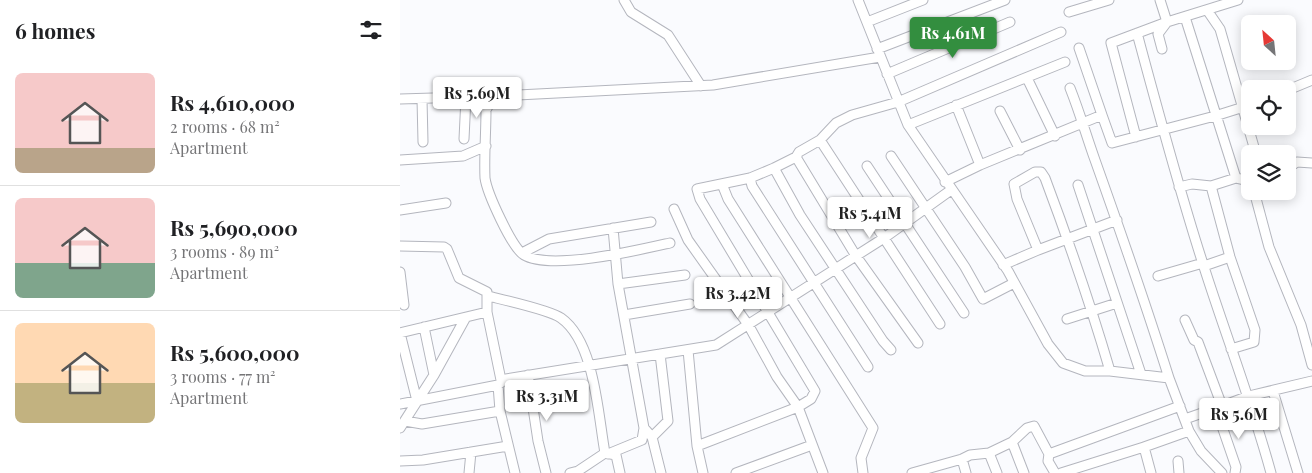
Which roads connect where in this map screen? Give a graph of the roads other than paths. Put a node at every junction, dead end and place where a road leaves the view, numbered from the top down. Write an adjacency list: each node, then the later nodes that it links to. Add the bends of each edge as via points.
1 (624, 0): 23 (street, via 631,12 668,35)
2 (858, 0): 11 (street)
3 (923, 0): 11 (street)
4 (1005, 0): 18 (street)
5 (1109, 0): 9 (street)
6 (1160, 0): 13 (street)
7 (1238, 0): 8 (street)
8 (1207, 10): 10 (street); 26 (street, via 1220,29)
9 (1069, 12)
10 (1185, 17): 13 (street); 36 (street)
11 (867, 22): 18 (street)
12 (1010, 22): 20 (street)
13 (1167, 22): 15 (street); 17 (street, via 1158,34)
14 (1062, 32): 30 (street)
15 (1138, 33): 39 (street); 41 (street, via 1111,43)
16 (1079, 48): 35 (street)
17 (1162, 49)
18 (879, 53): 20 (street); 23 (street)
19 (1065, 62): 21 (street)
20 (887, 74): 30 (street)
21 (1028, 78): 31 (street); 40 (street)
22 (1312, 80): 24 (street)
23 (701, 86): 32 (street, via 500,96)
24 (1296, 87)
25 (1070, 88): 37 (street)
26 (1241, 91)
27 (466, 97): 28 (street); 32 (street); 42 (street)
28 (422, 98): 29 (street); 44 (street)
29 (400, 99)
30 (898, 102): 38 (street); 43 (street, via 852,115 836,123)
31 (956, 104): 38 (street); 52 (street)
32 (486, 106): 45 (street)
33 (1241, 108): 36 (street)
34 (1000, 111): 46 (street)
35 (1102, 115): 37 (street); 41 (street, via 1112,143)
36 (1215, 116): 39 (street); 56 (street)
37 (1084, 123): 40 (street); 69 (street)
38 (908, 124): 58 (street)
39 (1164, 129): 41 (street); 62 (street)
40 (1055, 136): 46 (street)
41 (1136, 137)
42 (464, 139)
43 (820, 140): 48 (street); 74 (street)
44 (423, 142)
45 (486, 146): 49 (street, via 463,156); 79 (street, via 487,184 513,244)
46 (1020, 150): 52 (street)
47 (891, 156): 66 (street)
48 (796, 157): 54 (street); 81 (street)
49 (400, 160)
50 (1296, 163): 51 (street)
51 (1312, 163)
52 (980, 165): 58 (street)
53 (867, 166): 71 (street)
54 (774, 168): 55 (street); 85 (street)
55 (750, 178): 59 (street); 89 (street)
56 (1236, 178): 57 (street); 61 (street)
57 (1241, 179)
58 (945, 182): 63 (street)
59 (722, 184): 93 (street, via 728,199); 99 (street, via 697,189 700,199)
60 (1078, 185): 73 (street)
61 (1211, 186): 62 (street, via 1192,184); 82 (street)
62 (1179, 187): 83 (street)
63 (951, 190): 66 (street); 84 (street)
64 (1256, 200): 115 (street, via 1269,247 1301,325)
65 (446, 203): 68 (street)
66 (926, 208): 71 (street); 90 (street, via 983,299)
67 (674, 209): 106 (street, via 688,240)
68 (400, 210)
69 (1117, 220): 73 (street); 122 (street)
70 (651, 222): 72 (street)
71 (906, 222): 74 (street); 100 (street)
72 (613, 228): 79 (street, via 549,239); 80 (street)
73 (1094, 229): 75 (street); 94 (street)
74 (884, 238): 81 (street); 105 (street)
75 (1067, 239): 78 (street); 78 (street, via 1045,178 1041,172 1035,172 1017,180 1014,188); 97 (street)
76 (670, 243): 80 (street)
77 (400, 246): 92 (street, via 444,247 459,278 482,288)
78 (1038, 250): 84 (street)
79 (522, 253): 80 (street, via 543,261)
80 (616, 255): 91 (street)
81 (856, 256): 85 (street); 109 (street)
82 (1230, 257): 83 (street); 110 (street, via 1255,330 1254,342)
83 (1203, 264): 88 (street); 110 (street)
84 (1003, 265): 90 (street)
85 (836, 269): 89 (street); 112 (street)
86 (400, 272): 96 (street)
87 (685, 275): 91 (street)
88 (1158, 276)
89 (814, 283): 93 (street); 117 (street)
90 (1014, 283): 118 (street, via 1048,344 1063,363 1084,372)
91 (618, 284): 101 (street)
92 (488, 296): 98 (street); 116 (street, via 560,317 574,329)
93 (791, 299): 99 (street); 159 (street, via 873,428 861,458)
94 (1117, 303): 97 (street); 119 (street)
95 (690, 304): 101 (street)
96 (404, 305)
97 (1093, 311): 103 (street); 118 (street)
98 (487, 312): 102 (street); 124 (street)
99 (768, 313): 106 (street); 130 (street, via 815,391)
100 (964, 313)
101 (624, 315): 114 (street)
102 (466, 317): 107 (street); 120 (street)
103 (1067, 319)
104 (1185, 320): 131 (street, via 1198,342)
105 (940, 324)
106 (749, 326): 111 (street, via 716,345); 130 (street)
107 (424, 327): 108 (street); 120 (street)
108 (400, 333): 127 (street)
109 (918, 343)
110 (1232, 349): 126 (street)
111 (688, 350): 113 (street); 141 (street)
112 (891, 350)
113 (660, 354): 114 (street); 137 (street, via 668,422)
114 (631, 359): 116 (street); 135 (street)
115 (1311, 361)
116 (590, 365): 121 (street); 144 (street)
117 (868, 367)
118 (1110, 371): 119 (street)
119 (1141, 374): 122 (street)
120 (434, 375): 127 (street)
121 (528, 375): 124 (street); 152 (street)
122 (1168, 378): 129 (street)
123 (1312, 381): 125 (street)
124 (500, 382): 127 (street); 132 (street)
125 (1272, 391): 126 (street); 171 (street)
126 (1249, 396): 131 (street); 170 (street)
127 (417, 401): 128 (street); 134 (street)
128 (400, 404)
129 (1180, 406): 133 (street); 146 (street)
130 (798, 407): 139 (street); 141 (street)
131 (1219, 408): 133 (street); 169 (street)
132 (500, 411): 134 (street, via 422,424); 140 (street)
133 (1185, 419): 136 (street)
134 (402, 424)
135 (644, 428): 137 (street); 144 (street, via 642,440)
136 (1190, 431): 142 (street); 168 (street, via 1201,451)
137 (652, 437): 155 (street)
138 (1012, 442): 145 (street); 146 (street, via 1034,426); 163 (street)
139 (812, 445): 157 (street); 158 (street)
140 (508, 446): 143 (street); 151 (street)
141 (698, 446): 156 (street)
142 (1144, 447): 165 (street); 166 (street)
143 (471, 452): 148 (street); 150 (street)
144 (607, 453): 153 (street); 154 (street, via 616,455)
145 (989, 453): 147 (street); 162 (street)
146 (1049, 454): 164 (street, via 1048,461)
147 (962, 459): 160 (street); 161 (street)
148 (400, 461)
149 (1178, 461): 167 (street)
150 (469, 473)
151 (515, 473)
152 (546, 473)
153 (570, 473)
154 (620, 473)
155 (661, 473)
156 (704, 473)
157 (736, 473)
158 (823, 473)
159 (863, 473)
160 (912, 473)
161 (966, 473)
162 (996, 473)
163 (1024, 473)
164 (1055, 473)
165 (1061, 473)
166 (1151, 473)
167 (1179, 473)
168 (1222, 473)
169 (1235, 473)
170 (1271, 473)
171 (1298, 473)

